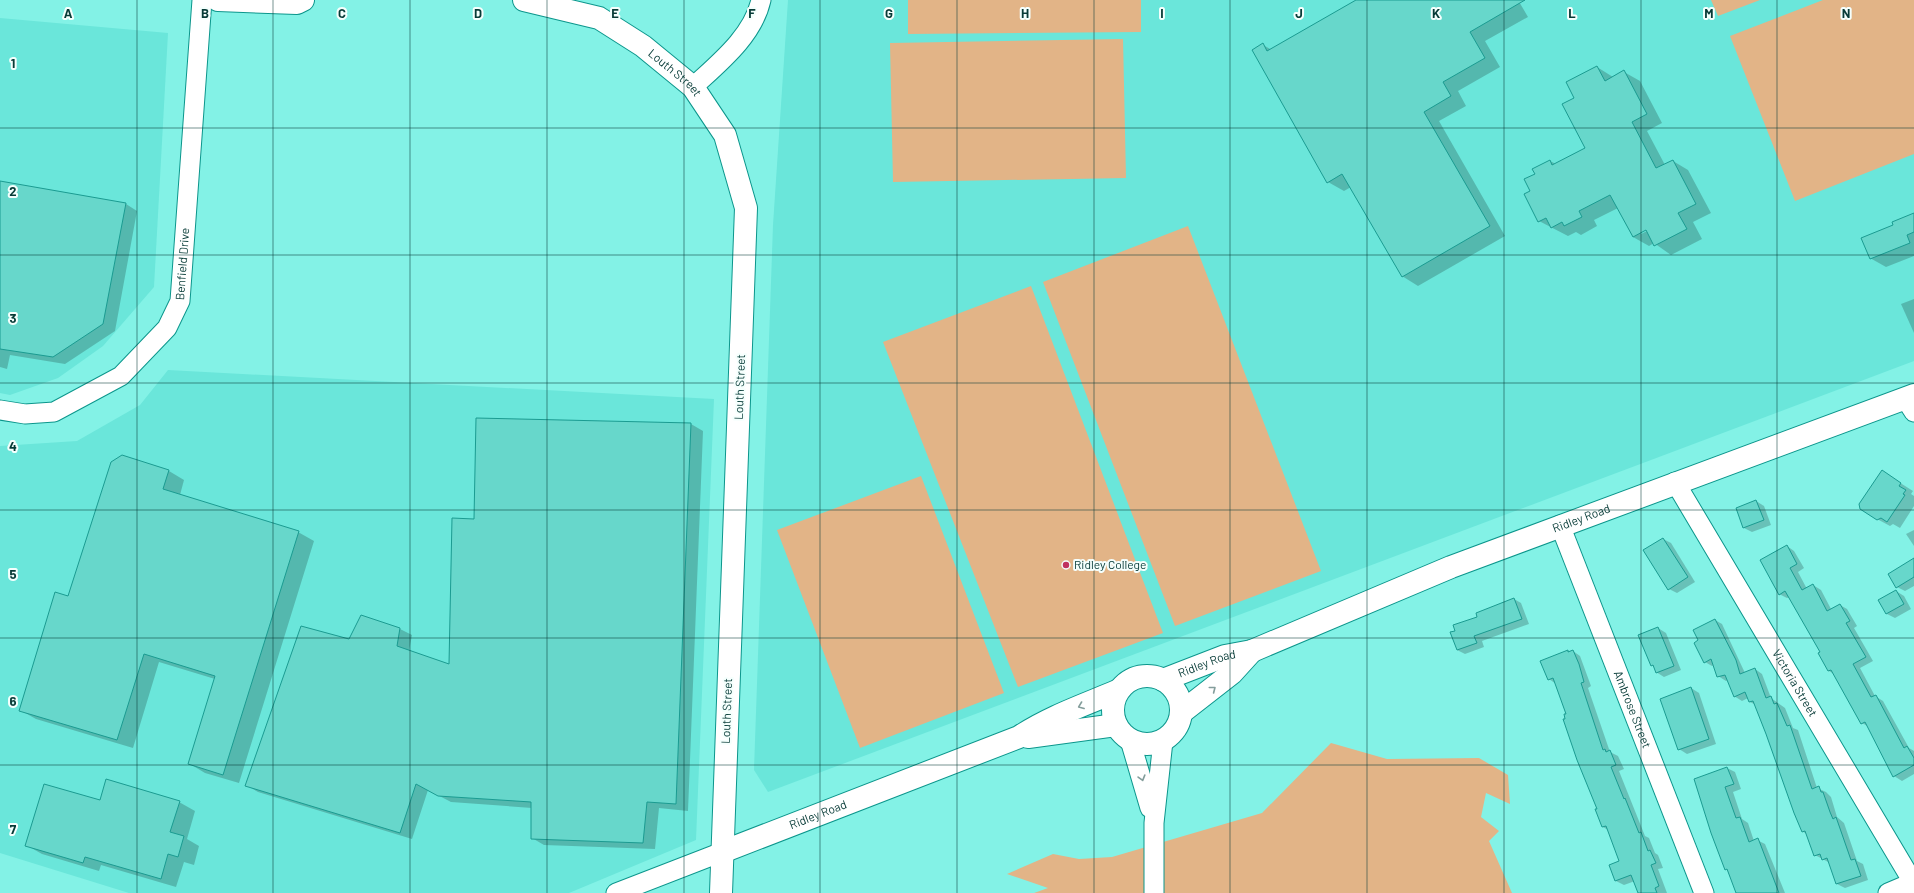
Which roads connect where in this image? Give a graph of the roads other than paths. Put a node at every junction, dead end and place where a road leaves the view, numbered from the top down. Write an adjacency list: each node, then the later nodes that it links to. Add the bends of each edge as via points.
1 (202, 0): 8 (street, Benfield Drive, via 180,301 167,328 121,376 54,412 25,414)
2 (218, 0): 3 (street)
3 (303, 0)
4 (524, 0): 6 (street, Louth Street, via 599,18 643,46)
5 (761, 0): 6 (street, via 759,10 730,53)
6 (693, 87): 20 (street, Louth Street, via 725,135 746,208)
7 (1911, 402): 9 (street, Ridley Road)
8 (0, 410)
9 (1675, 482): 10 (street, Ridley Road); 21 (street, Victoria Street)
10 (1560, 525): 11 (street, Ridley Road, via 1451,567); 25 (street, Ambrose Street)
11 (1252, 651): 12 (street, Ridley Road, via 1225,656); 14 (street, Ridley Road, one-way to 11, via 1232,673)
12 (1163, 680): 13 (street, via 1144,676 1133,679); 14 (street, via 1175,690)
13 (1117, 692): 15 (street, via 1113,709); 16 (street, Ridley Road, one-way to 16, via 1074,708)
14 (1182, 712): 18 (street, via 1179,724)
15 (1116, 725): 16 (street, Ridley Road, via 1082,728 1038,737); 17 (street)
16 (1019, 737): 20 (street, Ridley Road)
17 (1130, 740): 18 (street, via 1146,744); 19 (street, one-way to 19)
18 (1163, 741): 19 (street)
19 (1154, 823): 24 (street)
20 (722, 852): 22 (street, Ridley Road); 23 (street, Louth Street)
21 (1914, 883): 26 (street)
22 (616, 893)
23 (721, 893)
24 (1154, 893)
25 (1704, 893)
26 (1888, 893)

